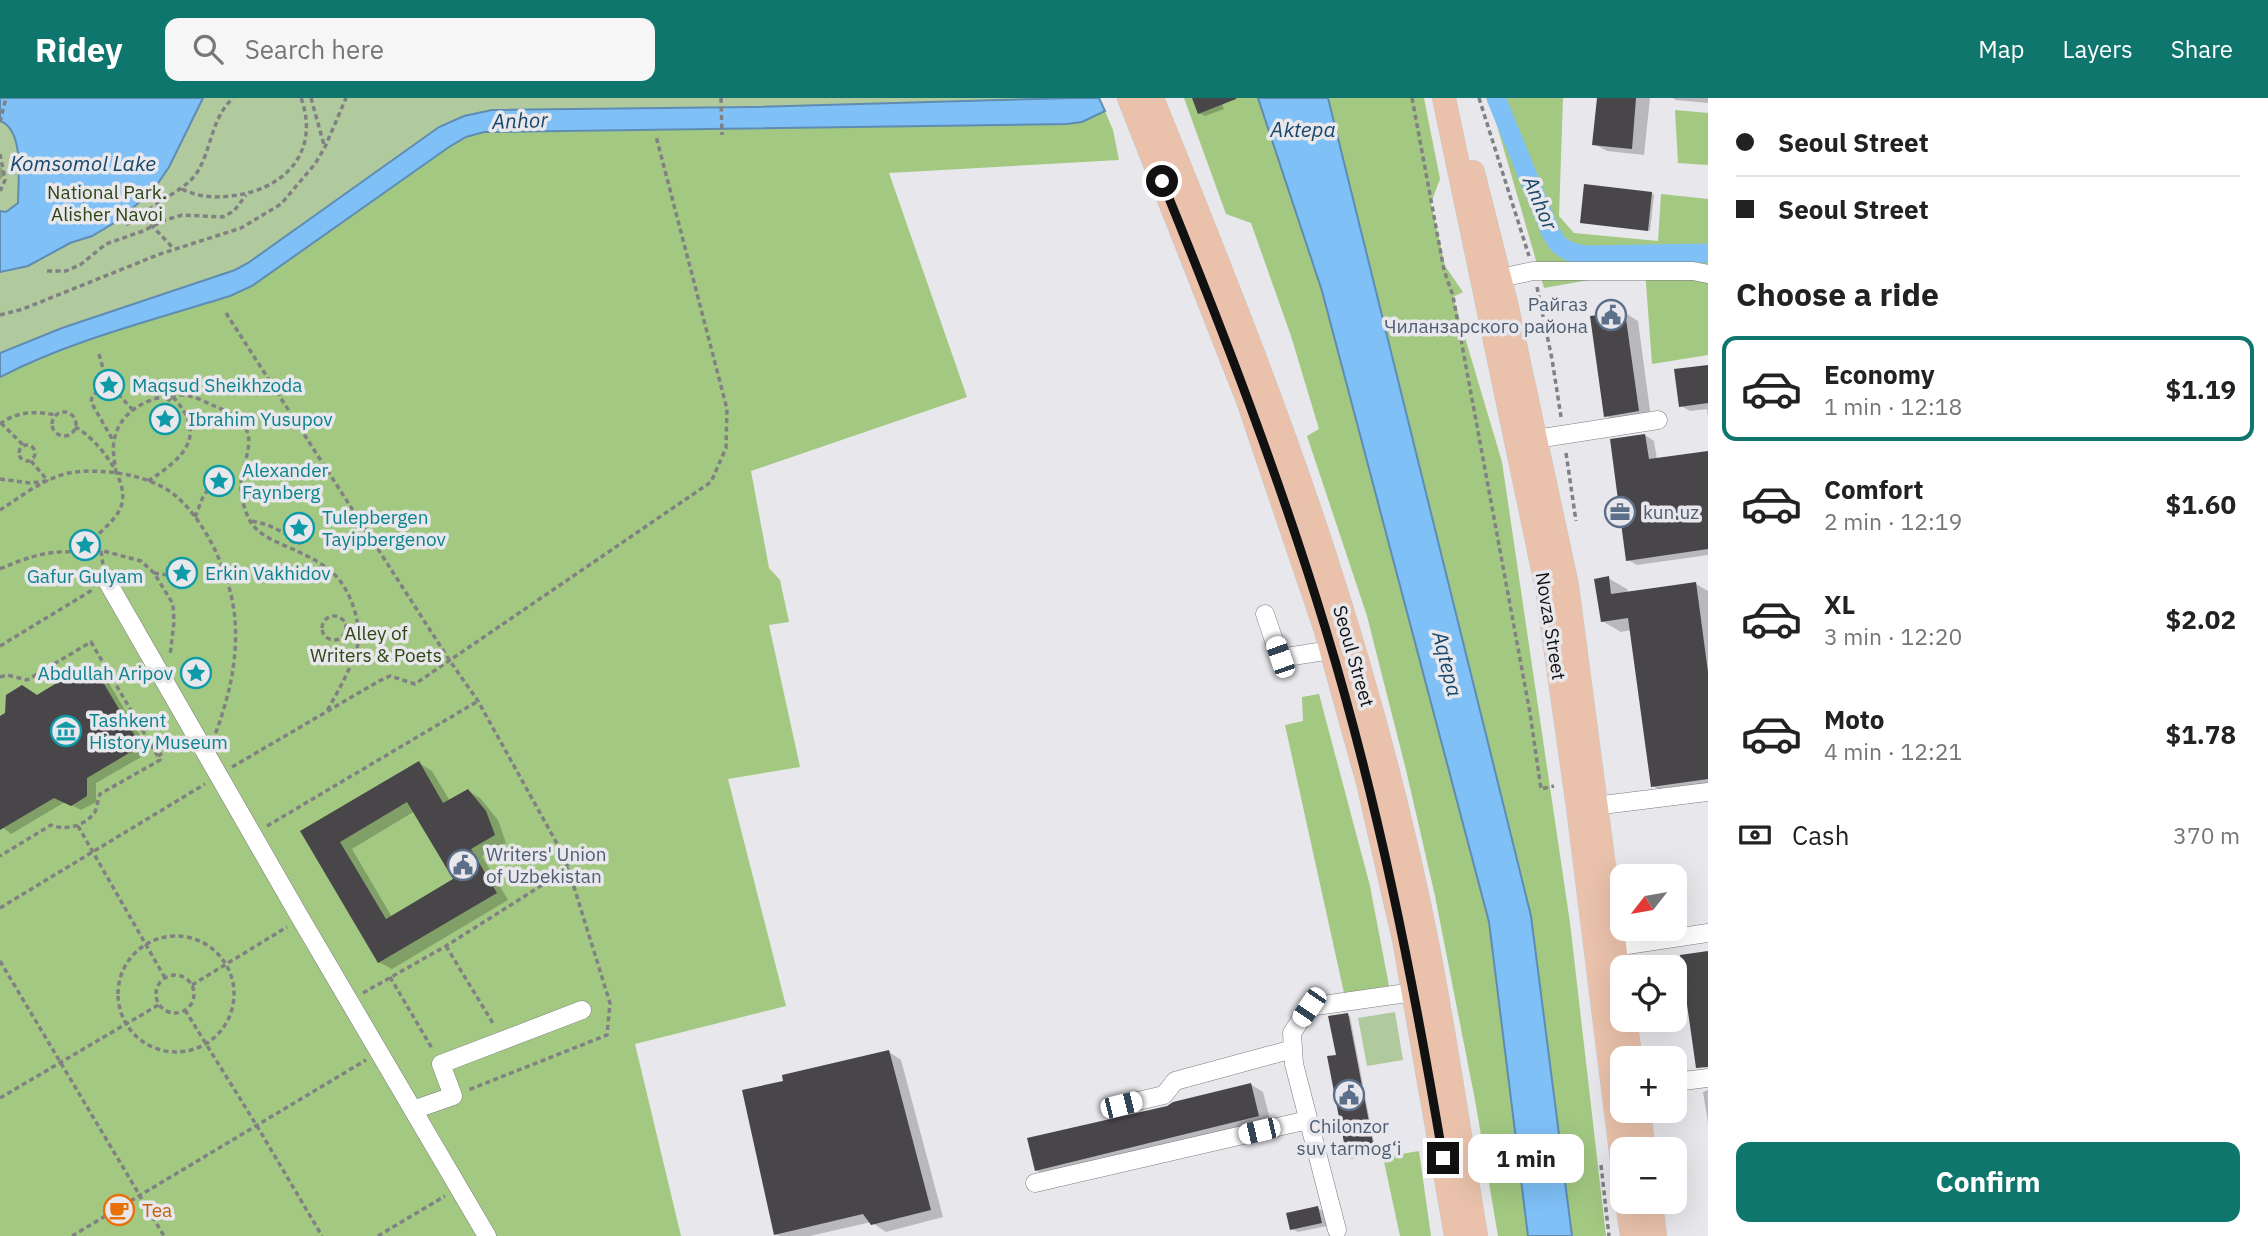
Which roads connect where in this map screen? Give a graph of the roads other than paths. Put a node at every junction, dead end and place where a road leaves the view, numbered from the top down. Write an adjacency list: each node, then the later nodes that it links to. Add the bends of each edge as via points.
1 (1152, 98): 32 (main road, Seoul Street, via 1269,397 1346,629 1426,939)
2 (1444, 98): 6 (main road, Novza Street, via 1470,232)
3 (1457, 98): 6 (main road, Novza Street)
4 (1129, 99): 11 (main road, Seoul Street, via 1247,398)
5 (1708, 274): 6 (street, via 1533,271)
6 (1492, 280): 8 (main road, Novza Street); 13 (main road, Novza Street)
7 (1658, 420): 8 (street)
8 (1536, 439): 13 (main road, Novza Street, via 1567,584)
9 (107, 581): 23 (street)
10 (1265, 614): 11 (street, via 1280,657)
11 (1331, 650): 17 (main road, Seoul Street, via 1368,783)
12 (1708, 792): 13 (street)
13 (1588, 807): 15 (main road, Novza Street); 25 (main road, Novza Street)
14 (1708, 933): 15 (street)
15 (1614, 947): 16 (main road, Novza Street)
16 (1615, 955)
17 (1414, 992): 19 (street, via 1309,1007 1292,1033); 31 (main road, Seoul Street)
18 (582, 1010): 23 (street, via 441,1064 453,1096)
19 (1293, 1049): 22 (street, via 1175,1081 1164,1095); 24 (street)
20 (1708, 1078): 21 (street)
21 (1687, 1081)
22 (1121, 1105)
23 (413, 1110): 30 (street)
24 (1308, 1119): 26 (street); 29 (street)
25 (1620, 1137)
26 (1035, 1183)
27 (1629, 1214): 33 (main road)
28 (1652, 1214): 34 (main road)
29 (1337, 1230)
30 (488, 1236)
31 (1456, 1236)
32 (1476, 1236)
33 (1632, 1236)
34 (1655, 1236)

